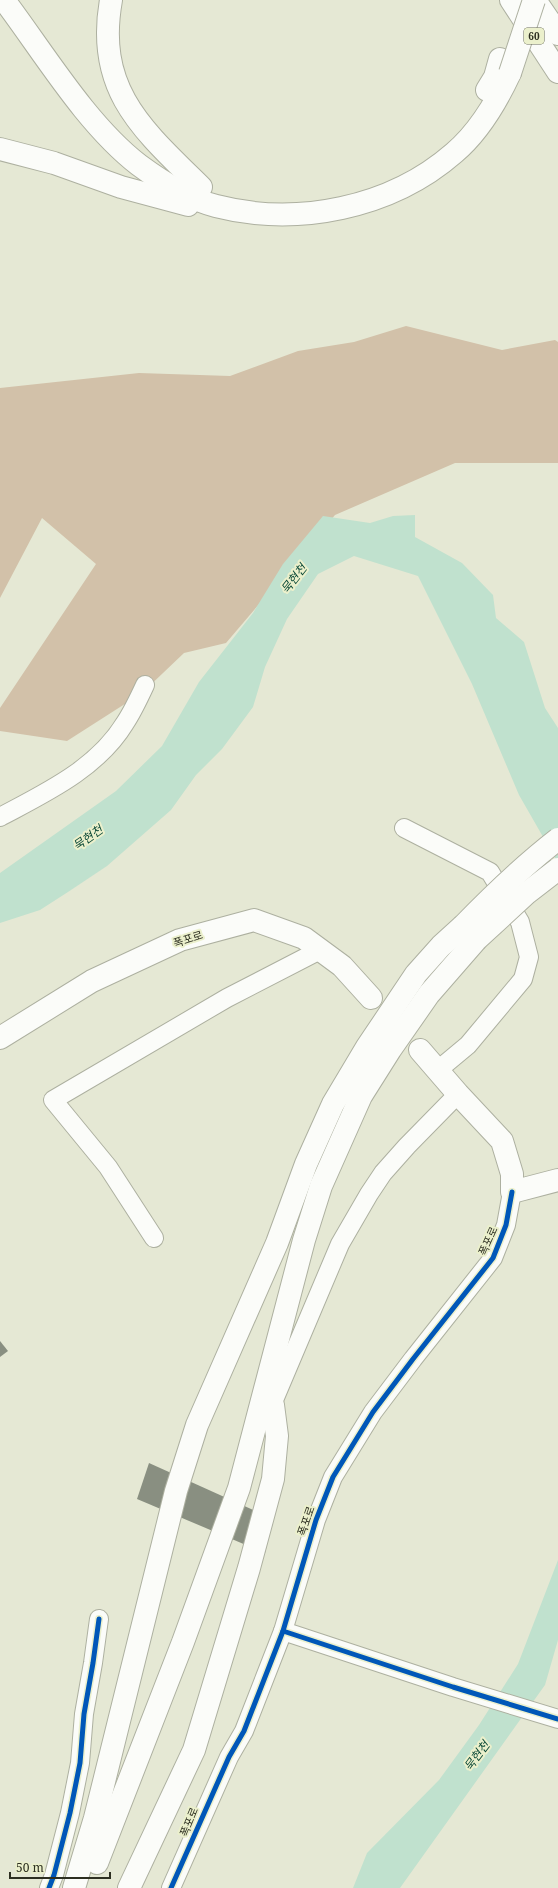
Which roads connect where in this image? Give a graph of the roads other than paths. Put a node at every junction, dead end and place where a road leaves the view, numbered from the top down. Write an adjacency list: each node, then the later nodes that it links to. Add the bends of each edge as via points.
1 (4, 0): 12 (main road, via 91,117 123,151 175,190 215,206)
2 (20, 0): 11 (main road, via 105,115 124,135 147,156)
3 (111, 0): 11 (main road, via 108,26 109,61 120,90 136,119)
4 (511, 0): 9 (main road, 60)
5 (519, 0): 8 (main road)
6 (534, 0): 7 (main road, 60); 8 (main road, bridge)
7 (558, 34)
8 (505, 66): 11 (main road, via 460,129 435,154 405,173 355,192 299,201 260,201); 12 (main road, via 495,105 455,153 423,177 352,206 323,212 285,214)
9 (558, 72)
10 (0, 149): 12 (main road, via 54,163 173,202 208,209)
11 (201, 187)
12 (237, 211)
13 (145, 685): 14 (street, via 125,724 110,744 90,763 52,790)
14 (0, 818)
15 (404, 828): 23 (street, via 490,872 520,922 530,957 523,979 468,1045)
16 (558, 839): 18 (main road, bridge, via 502,886)
17 (558, 868): 18 (main road, bridge)
18 (469, 933): 28 (main road, via 361,1096 321,1186 304,1240); 33 (main road, via 441,946 416,974 367,1047 333,1104 197,1425 176,1491 96,1818)
19 (320, 950): 20 (main road, 폭포로, via 342,966); 21 (main road, 폭포로, via 304,938 254,920 180,940 92,981); 27 (street, via 227,998 53,1100 108,1167)
20 (371, 998)
21 (0, 1038)
22 (420, 1050): 23 (main road, 폭포로)
23 (438, 1070): 24 (main road, 폭포로)
24 (458, 1094): 26 (main road, 폭포로, via 502,1141 512,1174); 28 (street, via 407,1146 383,1173 369,1194 340,1244)
25 (558, 1180): 26 (main road)
26 (512, 1192): 30 (street, 폭포로, via 506,1225 493,1258 373,1412 333,1477 316,1520)
27 (154, 1238)
28 (269, 1398): 34 (main road, via 183,1642 101,1850); 35 (main road, via 277,1436 273,1479 223,1657 194,1750)
29 (99, 1619): 32 (street, via 84,1714 80,1763 68,1821)
30 (283, 1630): 31 (street, via 453,1687); 36 (street, 폭포로, via 244,1731 229,1757)
31 (557, 1718)
32 (49, 1888)
33 (74, 1888)
34 (89, 1888)
35 (129, 1888)
36 (171, 1888)

